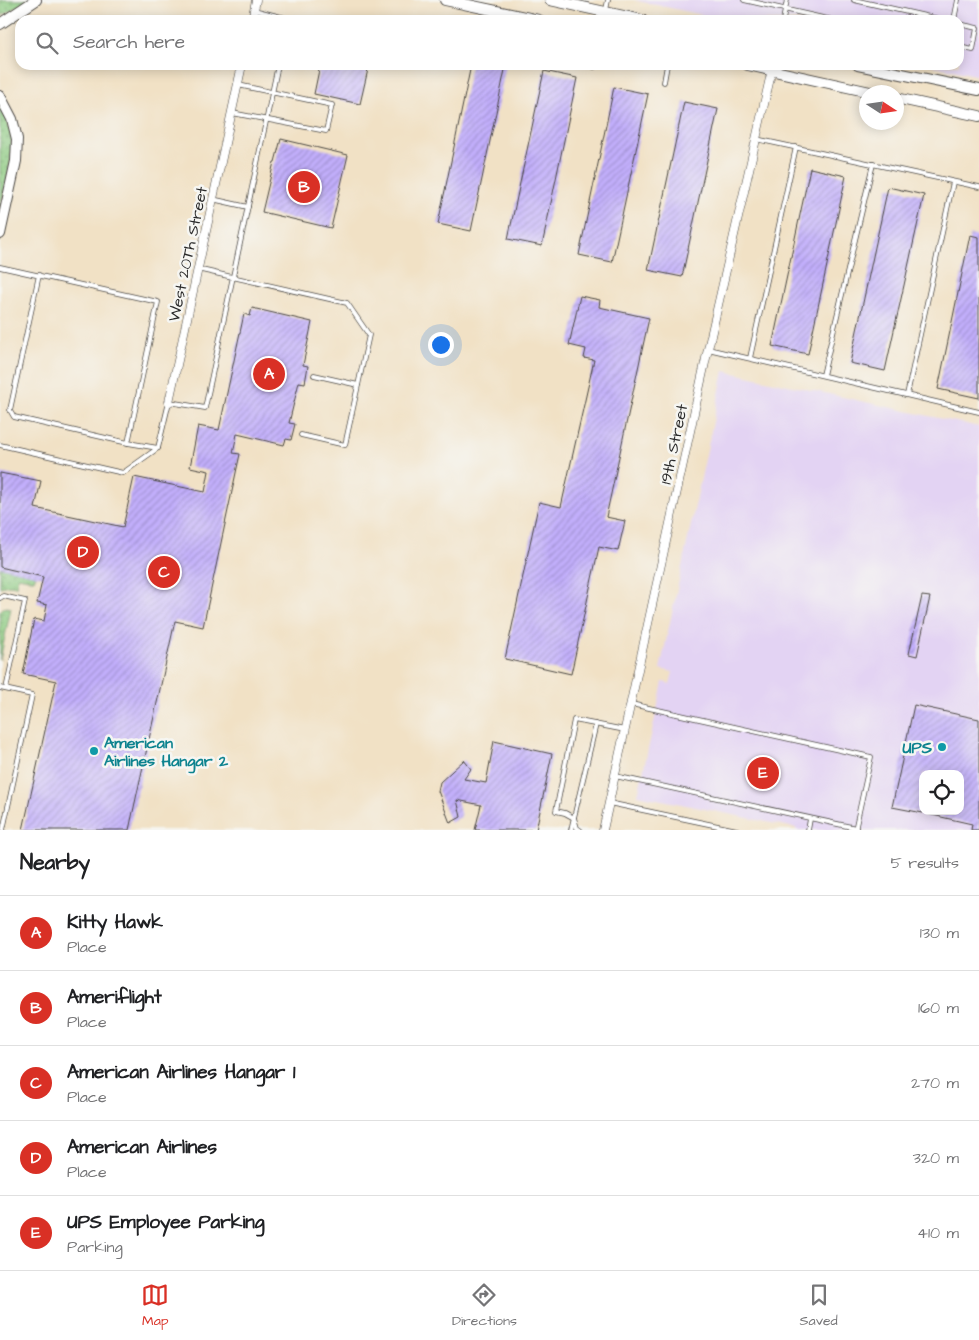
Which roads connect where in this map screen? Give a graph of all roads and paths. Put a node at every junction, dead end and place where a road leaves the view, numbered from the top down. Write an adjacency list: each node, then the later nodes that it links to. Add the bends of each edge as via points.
1 (36, 0): 21 (street)
2 (256, 0): 10 (street)
3 (445, 0): 14 (street)
4 (550, 0): 15 (street)
5 (608, 0): 16 (lane)
6 (744, 0): 11 (lane)
7 (787, 0): 11 (lane)
8 (854, 0): 19 (lane)
9 (958, 0): 20 (lane)
10 (254, 10): 12 (street); 13 (lane)
11 (785, 10): 17 (lane); 18 (lane)
12 (253, 15)
13 (273, 15)
14 (516, 15)
15 (602, 15)
16 (605, 15)
17 (784, 15)
18 (808, 15)
19 (922, 15)
20 (955, 15)
21 (0, 24)
22 (964, 25): 23 (lane, via 977,28 973,50)
23 (964, 48)
24 (241, 70): 31 (street, West 20Th Street)
25 (277, 70): 34 (lane)
26 (666, 70): 30 (lane)
27 (772, 70): 40 (street, 19th Street)
28 (780, 70): 32 (street)
29 (882, 70): 33 (street)
30 (664, 82)
31 (238, 84): 34 (lane); 37 (street, West 20Th Street)
32 (859, 89)
33 (979, 90)
34 (272, 92): 39 (lane); 39 (lane, via 332,104 326,131)
35 (0, 96): 47 (street, via 18,139)
36 (904, 100): 38 (street)
37 (231, 113): 39 (lane); 45 (street, West 20Th Street)
38 (979, 116)
39 (266, 120): 46 (lane)
40 (756, 139): 41 (lane); 52 (street, 19th Street)
41 (796, 147): 42 (lane); 53 (lane)
42 (873, 164): 43 (lane); 55 (lane)
43 (953, 182): 44 (lane); 57 (lane)
44 (979, 187)
45 (212, 199): 46 (lane); 49 (street, West 20Th Street)
46 (248, 207): 51 (lane)
47 (0, 234)
48 (0, 267): 50 (lane)
49 (197, 269): 51 (lane); 58 (street, West 20Th Street)
50 (39, 275): 61 (lane, via 10,410 14,416); 61 (lane, via 158,302)
51 (233, 276): 56 (lane, via 347,303 369,335); 58 (lane, via 205,408)
52 (708, 348): 53 (lane); 67 (street, 19th Street)
53 (750, 358): 55 (lane)
54 (314, 375): 56 (lane)
55 (823, 375): 57 (lane)
56 (358, 385): 60 (lane, via 345,445)
57 (907, 395): 59 (lane)
58 (169, 402): 63 (lane, West 20Th Street)
59 (979, 412)
60 (301, 435)
61 (128, 442): 63 (lane)
62 (0, 445): 63 (lane, via 123,473)
63 (158, 448)
64 (0, 598): 66 (lane, via 25,601)
65 (0, 688): 66 (lane)
66 (6, 689): 75 (lane, via 32,695)
67 (630, 704): 69 (street, 19th Street); 74 (lane, via 871,756)
68 (596, 724): 69 (lane); 72 (lane); 72 (lane, via 574,720 556,811)
69 (625, 730): 70 (street, 19th Street)
70 (615, 776): 71 (street, 19th Street); 73 (lane)
71 (609, 803): 78 (street, 19th Street); 79 (lane)
72 (574, 818): 76 (lane); 77 (lane)
73 (810, 819): 74 (lane); 80 (lane)
74 (856, 829)
75 (4, 830)
76 (571, 830)
77 (580, 830)
78 (603, 830)
79 (737, 830)
80 (808, 830)

